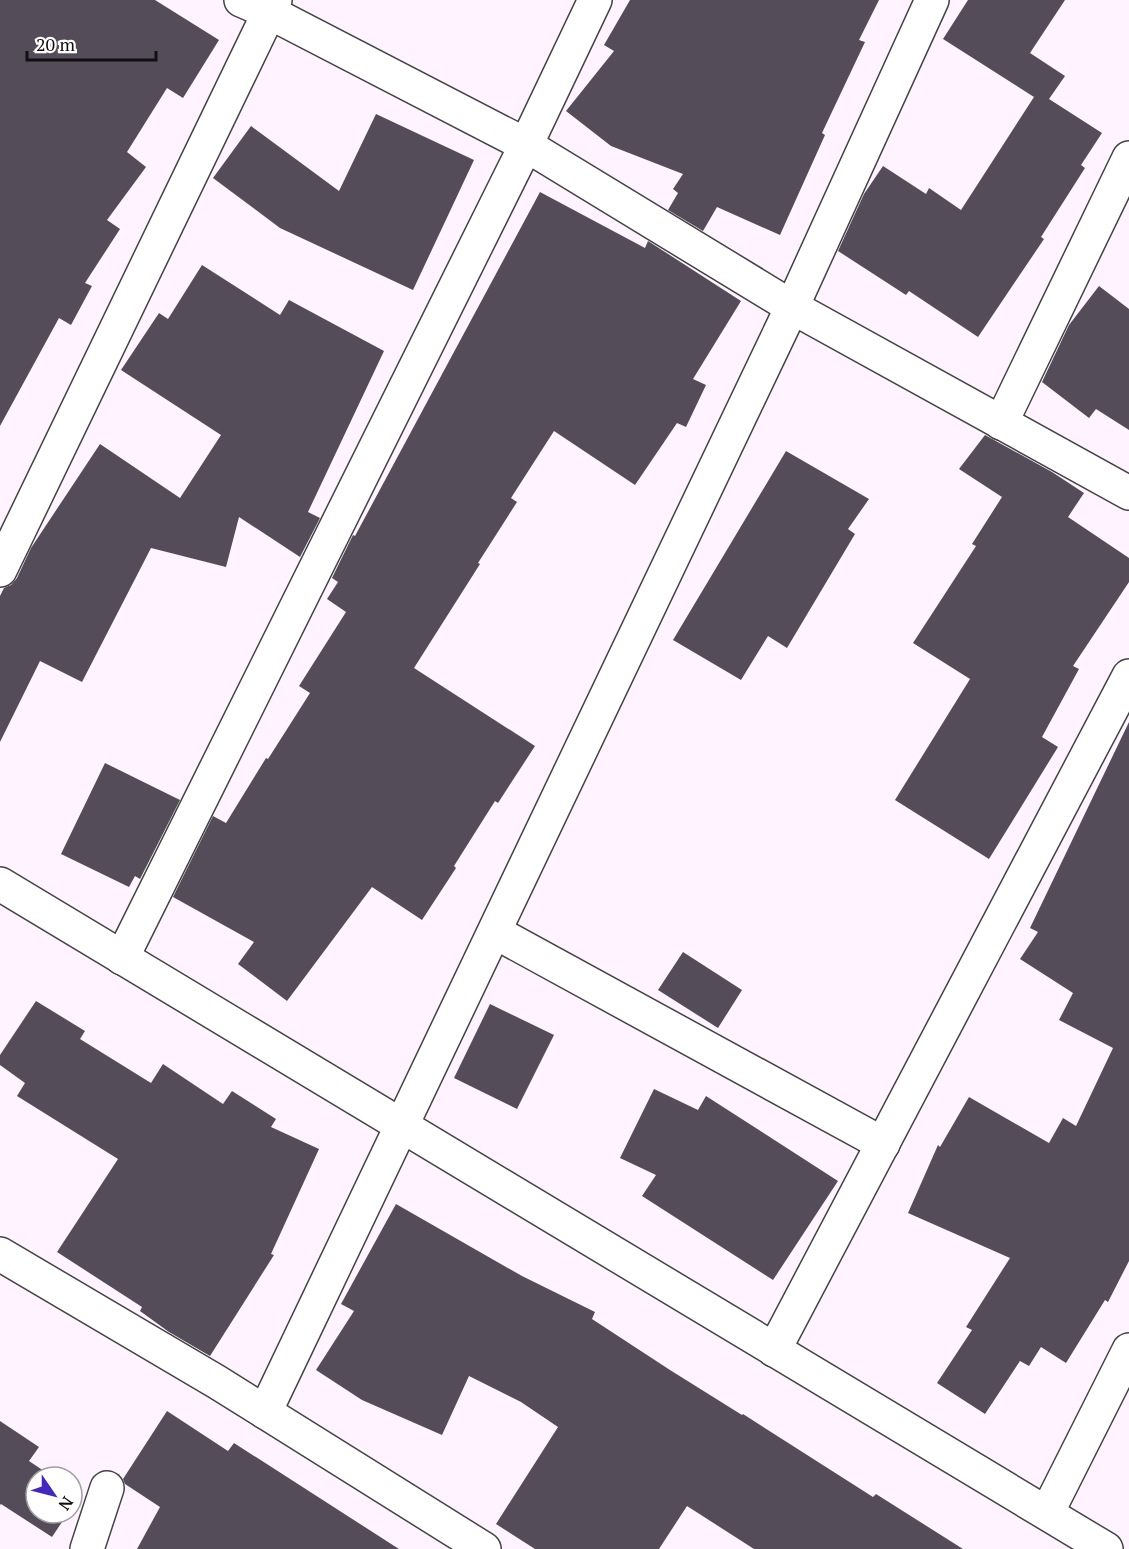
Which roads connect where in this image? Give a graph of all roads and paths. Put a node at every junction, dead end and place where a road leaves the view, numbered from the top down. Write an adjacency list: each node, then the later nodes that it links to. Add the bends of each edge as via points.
1 (595, 0): 4 (street)
2 (932, 0): 6 (street)
3 (262, 4): 4 (street); 9 (street)
4 (526, 145): 6 (street); 13 (street)
5 (1129, 158): 7 (street)
6 (792, 307): 7 (street); 12 (street)
7 (1001, 423): 8 (street)
8 (1129, 493)
9 (0, 570)
10 (1129, 676): 15 (street)
11 (0, 884): 13 (street)
12 (495, 932): 14 (street); 15 (street)
13 (122, 958): 14 (street)
14 (403, 1126): 17 (street); 19 (street)
15 (883, 1144): 17 (street)
16 (0, 1254): 19 (street)
17 (774, 1350): 21 (street)
18 (1129, 1350): 21 (street)
19 (265, 1412): 22 (street)
20 (107, 1488): 23 (street)
21 (1047, 1514): 25 (street)
22 (443, 1538): 24 (street)
23 (87, 1549)
24 (484, 1549)
25 (1106, 1549)

